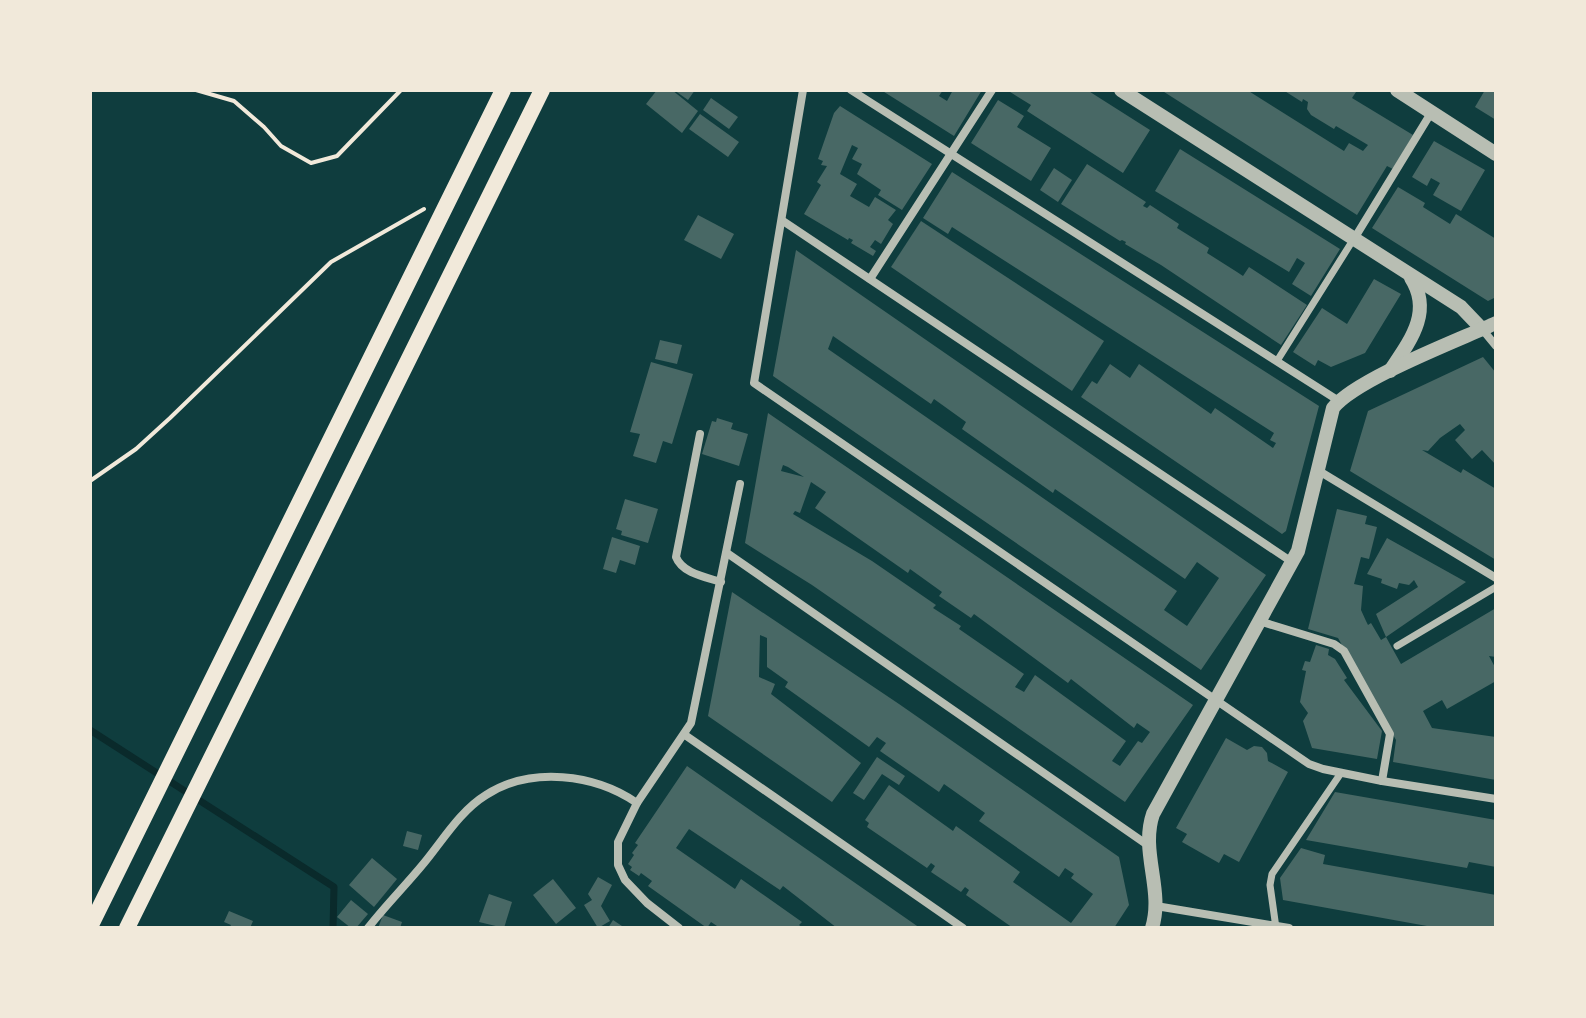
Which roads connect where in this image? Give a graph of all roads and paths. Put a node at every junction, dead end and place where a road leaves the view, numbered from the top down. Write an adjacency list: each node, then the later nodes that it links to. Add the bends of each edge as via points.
1 (196, 90): 2 (path, via 234,101 281,146 311,163 337,156)
2 (401, 90)
3 (503, 90): 13 (main road)
4 (542, 90): 44 (main road)
5 (803, 90): 14 (street)
6 (851, 90): 11 (street)
7 (992, 90): 11 (street)
8 (1121, 90): 15 (street)
9 (1397, 90): 10 (street)
10 (1431, 113): 12 (street); 15 (street)
11 (952, 154): 17 (street); 20 (street)
12 (1496, 154)
13 (453, 192): 25 (path, via 331,262 136,449); 42 (main road)
14 (783, 221): 17 (street); 34 (street, via 754,383)
15 (1353, 240): 16 (street); 20 (street)
16 (1408, 274): 18 (street); 21 (street, via 1420,299 1420,318)
17 (870, 279): 28 (street)
18 (1489, 326): 19 (street); 21 (street)
19 (1496, 346)
20 (1277, 361): 22 (street)
21 (1389, 372): 22 (street)
22 (1339, 401): 24 (street, via 1331,414)
23 (700, 434): 30 (street, via 676,557 686,570)
24 (1319, 471): 28 (street); 29 (street)
25 (90, 481)
26 (740, 484): 27 (street)
27 (727, 553): 30 (street); 40 (street)
28 (1293, 562): 32 (street)
29 (1496, 578)
30 (721, 582): 35 (street)
31 (1496, 587): 33 (street)
32 (1259, 621): 34 (street); 37 (street, via 1344,651 1390,734)
33 (1397, 646)
34 (1216, 700): 36 (street, via 1309,764); 40 (street, via 1153,814)
35 (685, 735): 39 (street); 47 (street)
36 (1341, 773): 37 (street); 43 (street, via 1272,874)
37 (1382, 781): 38 (street)
38 (1496, 799)
39 (637, 803): 45 (street, via 610,788 568,778 528,779 496,790 468,809); 46 (street, via 618,842 618,865 647,903)
40 (1149, 846): 41 (street)
41 (1156, 906): 43 (street); 48 (street)
42 (90, 927)
43 (1276, 927): 49 (street)
44 (127, 928)
45 (368, 928)
46 (679, 928)
47 (963, 928)
48 (1152, 928)
49 (1289, 928)

